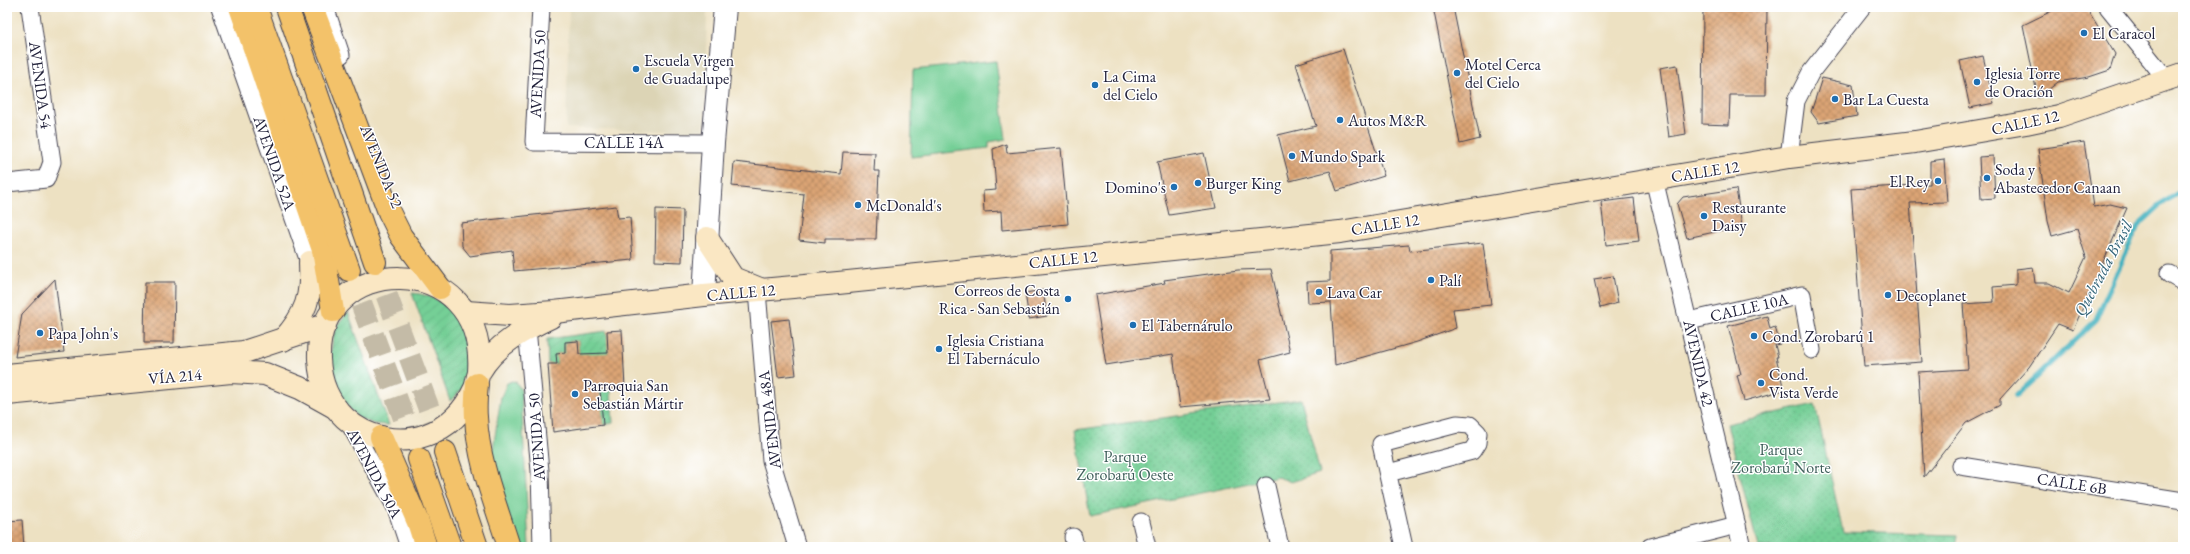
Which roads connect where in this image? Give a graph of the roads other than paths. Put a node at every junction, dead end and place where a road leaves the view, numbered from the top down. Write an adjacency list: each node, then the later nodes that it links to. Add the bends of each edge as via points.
1 (30, 7): 17 (street, AVENIDA 54, via 52,162 46,179)
2 (220, 7): 19 (street, AVENIDA 52A)
3 (240, 7): 27 (highway, via 323,250)
4 (256, 7): 21 (highway)
5 (287, 7): 20 (highway)
6 (312, 7): 22 (highway, via 389,212 401,236)
7 (325, 7): 26 (street, AVENIDA 52, via 386,186 407,226)
8 (541, 7): 13 (street, AVENIDA 50)
9 (725, 7): 14 (street)
10 (1862, 7): 15 (street, via 1811,72 1796,101)
11 (2108, 7): 12 (street)
12 (2175, 77): 15 (main road, CALLE 12, via 2059,116 2026,123 1915,142)
13 (534, 142): 14 (street, CALLE 14A)
14 (713, 143): 18 (street)
15 (1789, 157): 16 (main road, CALLE 12)
16 (1654, 179): 23 (main road, CALLE 12, via 1340,232); 28 (street, AVENIDA 42)
17 (7, 183)
18 (708, 238): 23 (main road, via 733,278); 24 (street)
19 (310, 262): 27 (street, AVENIDA 52A); 30 (main road, via 311,284 307,305 297,324)
20 (375, 262)
21 (349, 270)
22 (440, 288): 26 (main road); 27 (main road, via 412,278 382,279 354,291)
23 (760, 290): 24 (main road, CALLE 12); 51 (street, AVENIDA 48A, via 771,460)
24 (704, 295): 25 (main road, CALLE 12)
25 (576, 309): 26 (main road, CALLE 12, via 532,314); 29 (main road, CALLE 12, via 551,316)
26 (466, 312): 33 (main road, via 474,326 478,341)
27 (329, 319): 30 (main road, VÍA 214); 35 (main road, via 319,353 319,368 322,382)
28 (1689, 321): 31 (street, CALLE 10A, via 1802,295); 44 (street, AVENIDA 42)
29 (527, 328): 33 (main road, CALLE 12, via 493,355); 50 (street, AVENIDA 50, via 540,471)
30 (283, 340): 32 (main road, VÍA 214, via 244,352)
31 (1812, 350)
32 (7, 375)
33 (478, 378): 36 (main road, CALLE 12, via 462,410 439,430 410,439); 49 (highway, via 476,417 480,445 487,480)
34 (7, 394): 35 (main road, VÍA 214, via 231,372 265,374 300,388)
35 (342, 415): 36 (main road, VÍA 214, via 369,434); 45 (street, AVENIDA 50A, via 396,508)
36 (381, 437): 46 (highway, via 418,522)
37 (445, 452): 48 (highway)
38 (419, 459): 47 (highway)
39 (1961, 466): 42 (street, CALLE 6B)
40 (1388, 473): 40 (street, via 1472,452 1477,443 1478,433 1470,425 1457,424 1381,444); 54 (street)
41 (1266, 486): 53 (street)
42 (2183, 500)
43 (1141, 522): 52 (street)
44 (1737, 525): 55 (street); 56 (street, AVENIDA 42)
45 (409, 547)
46 (426, 547)
47 (450, 547)
48 (477, 547)
49 (510, 547)
50 (542, 547)
51 (797, 547)
52 (1147, 547)
53 (1280, 547)
54 (1404, 547)
55 (1650, 547)
56 (1742, 547)

